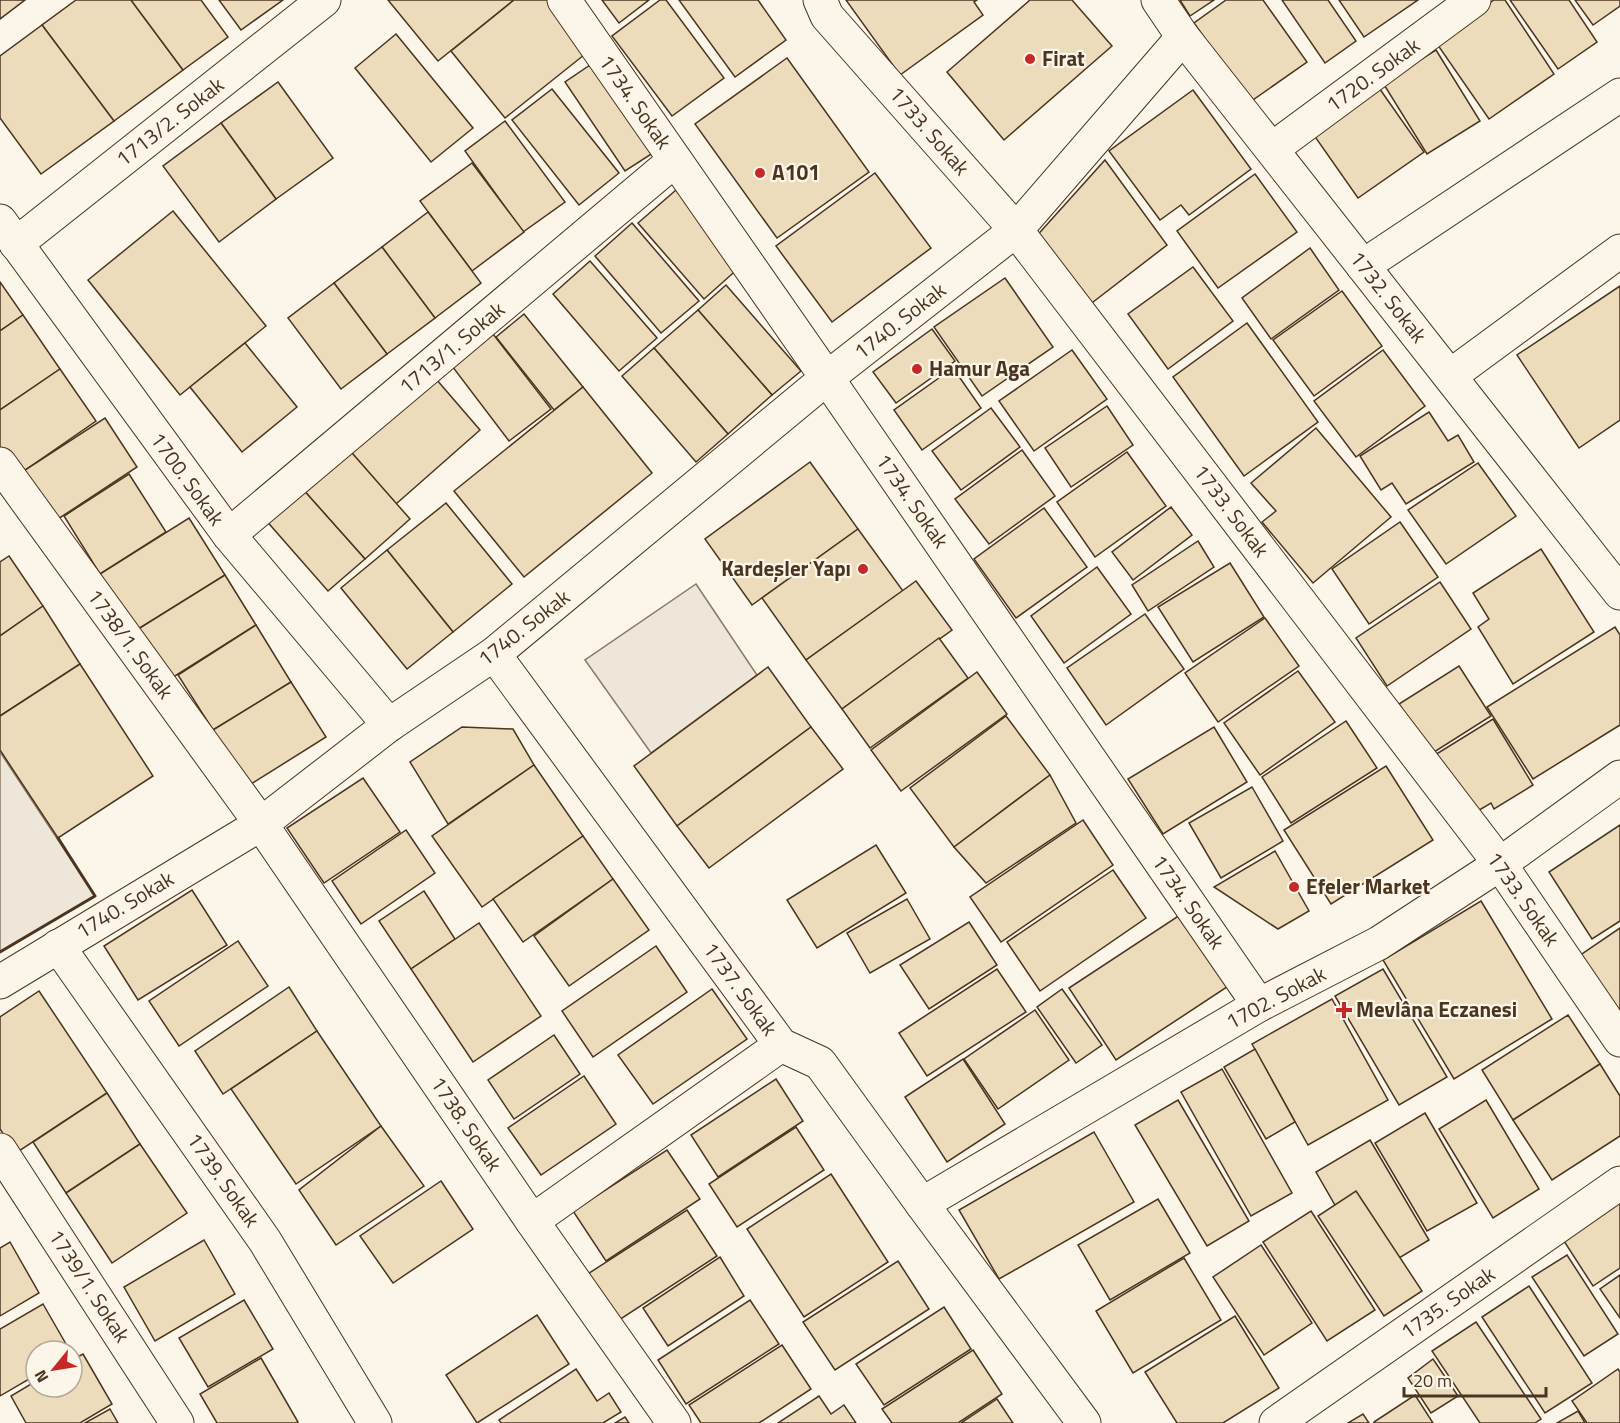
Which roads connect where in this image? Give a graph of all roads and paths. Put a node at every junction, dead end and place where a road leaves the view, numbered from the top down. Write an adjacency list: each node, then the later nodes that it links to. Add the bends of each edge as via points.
1 (324, 0): 11 (street, 1713/2. Sokak)
2 (564, 0): 9 (street, 1734. Sokak)
3 (820, 0): 10 (street, 1733. Sokak, via 827,16)
4 (1158, 0): 6 (street, 1732. Sokak)
5 (1474, 0): 8 (street, 1720. Sokak)
6 (1183, 37): 8 (street, 1732. Sokak); 10 (street, 1740. Sokak)
7 (1620, 95): 13 (street)
8 (1272, 149): 13 (street, 1732. Sokak)
9 (675, 160): 15 (street, 1734. Sokak); 17 (street, 1713/1. Sokak)
10 (1016, 230): 15 (street, 1740. Sokak); 23 (street, 1733. Sokak)
11 (8, 233): 17 (street, 1700. Sokak)
12 (1620, 251): 14 (street)
13 (1363, 266): 14 (street, 1732. Sokak)
14 (1450, 376): 18 (street, 1732. Sokak)
15 (827, 378): 19 (street, 1740. Sokak); 26 (street, 1734. Sokak)
16 (0, 464): 22 (street, 1738/1. Sokak)
17 (229, 535): 20 (street, 1700. Sokak)
18 (1620, 593)
19 (494, 654): 20 (street, 1740. Sokak); 28 (street, 1737. Sokak)
20 (389, 725): 22 (street, 1740. Sokak)
21 (1620, 777): 23 (street, 1702. Sokak)
22 (261, 824): 24 (street, 1740. Sokak); 32 (street, 1738. Sokak)
23 (1500, 864): 26 (street, 1702. Sokak, via 1379,943); 27 (street, 1733. Sokak)
24 (58, 946): 25 (street, 1740. Sokak); 34 (street, 1739. Sokak, via 266,1241)
25 (0, 982)
26 (1258, 1005): 31 (street, 1702. Sokak)
27 (1620, 1040)
28 (781, 1045): 31 (street, 1737. Sokak, via 820,1063); 32 (street)
29 (0, 1150): 33 (street, 1739/1. Sokak)
30 (1620, 1183): 37 (street, 1735. Sokak)
31 (922, 1204): 36 (street, 1737. Sokak)
32 (532, 1221): 35 (street, 1738. Sokak)
33 (177, 1423)
34 (375, 1423)
35 (674, 1423)
36 (1084, 1423)
37 (1276, 1423)

